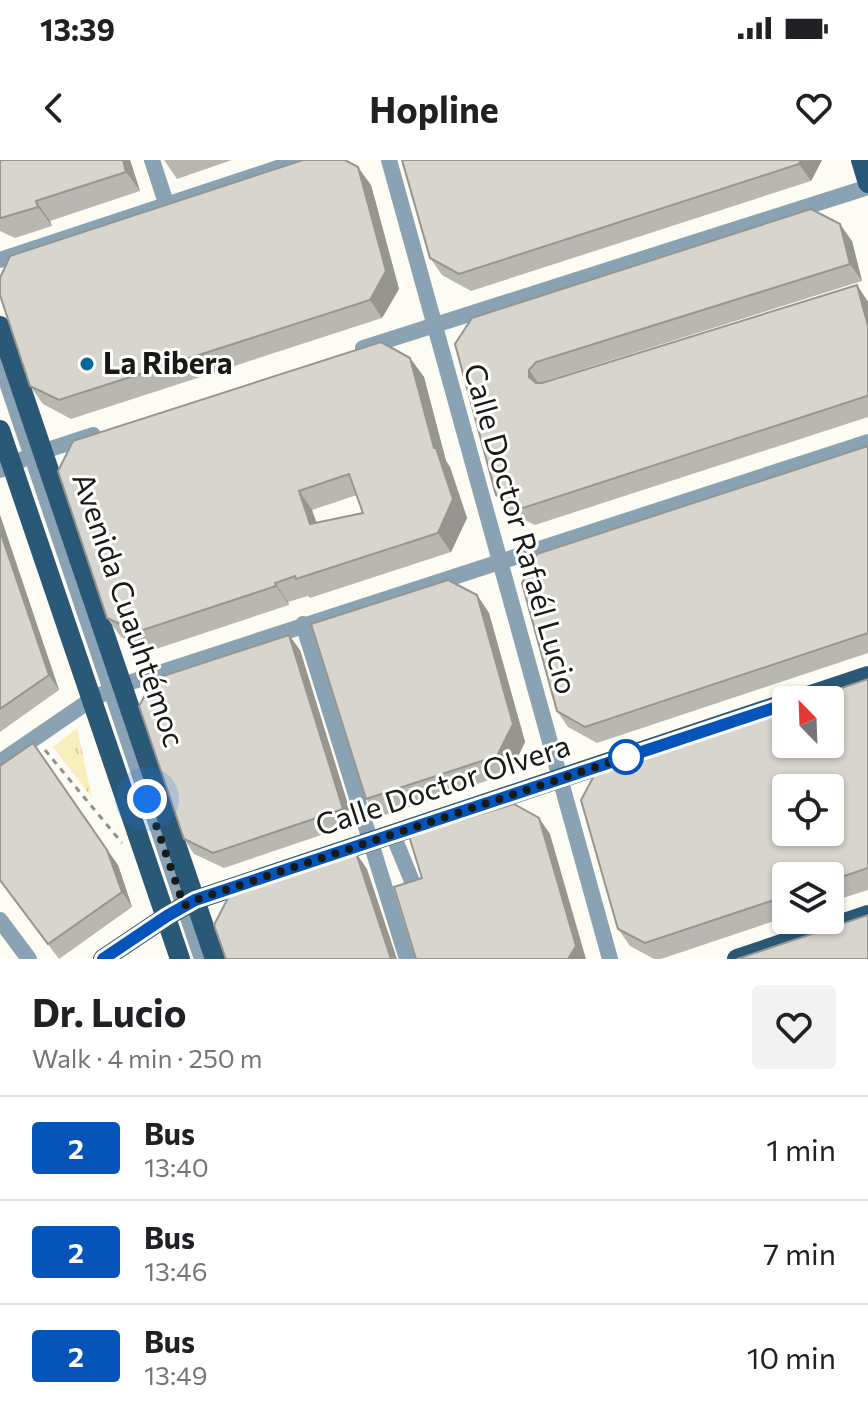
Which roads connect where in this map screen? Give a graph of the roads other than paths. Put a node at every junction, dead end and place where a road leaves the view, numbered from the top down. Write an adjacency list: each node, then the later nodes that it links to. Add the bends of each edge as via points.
1 (152, 160): 6 (street)
2 (302, 160): 6 (street)
3 (389, 160): 10 (street, Calle Doctor Rafaél Lucio)
4 (861, 160): 5 (main road)
5 (868, 185): 10 (street)
6 (166, 203): 7 (street)
7 (20, 253): 8 (street); 9 (street)
8 (0, 260)
9 (10, 276)
10 (434, 325): 12 (street); 19 (street, Calle Doctor Rafaél Lucio)
11 (0, 326): 17 (main road, Avenida Cuauhtémoc)
12 (343, 355)
13 (0, 362): 17 (street)
14 (0, 430): 18 (main road, Avenida Cuauhtémoc)
15 (102, 432): 17 (street)
16 (868, 442): 19 (street)
17 (37, 453): 18 (street); 23 (main road, Avenida Cuauhtémoc)
18 (6, 466): 23 (main road, Avenida Cuauhtémoc)
19 (499, 560): 20 (street); 26 (street, Calle Doctor Rafaél Lucio)
20 (303, 624): 23 (street); 28 (street)
21 (868, 676): 22 (main road)
22 (838, 686)
23 (108, 692): 25 (street); 30 (main road, Avenida Cuauhtémoc); 30 (main road, Avenida Cuauhtémoc)
24 (772, 708): 26 (main road, Calle Doctor Olvera)
25 (0, 762)
26 (561, 778): 27 (main road, Calle Doctor Olvera); 39 (street, Calle Doctor Rafaél Lucio)
27 (393, 835): 28 (main road, Calle Doctor Olvera); 29 (street)
28 (371, 842): 30 (main road, Calle Doctor Olvera); 38 (street)
29 (414, 886)
30 (182, 907): 34 (main road, Calle Doctor Olvera); 35 (main road, Avenida Cuauhtémoc); 36 (street); 37 (main road, Avenida Cuauhtémoc)
31 (868, 915): 40 (main road)
32 (0, 920): 33 (street)
33 (29, 959)
34 (103, 959)
35 (180, 959)
36 (202, 959)
37 (215, 959)
38 (407, 959)
39 (610, 959)
40 (737, 959)

